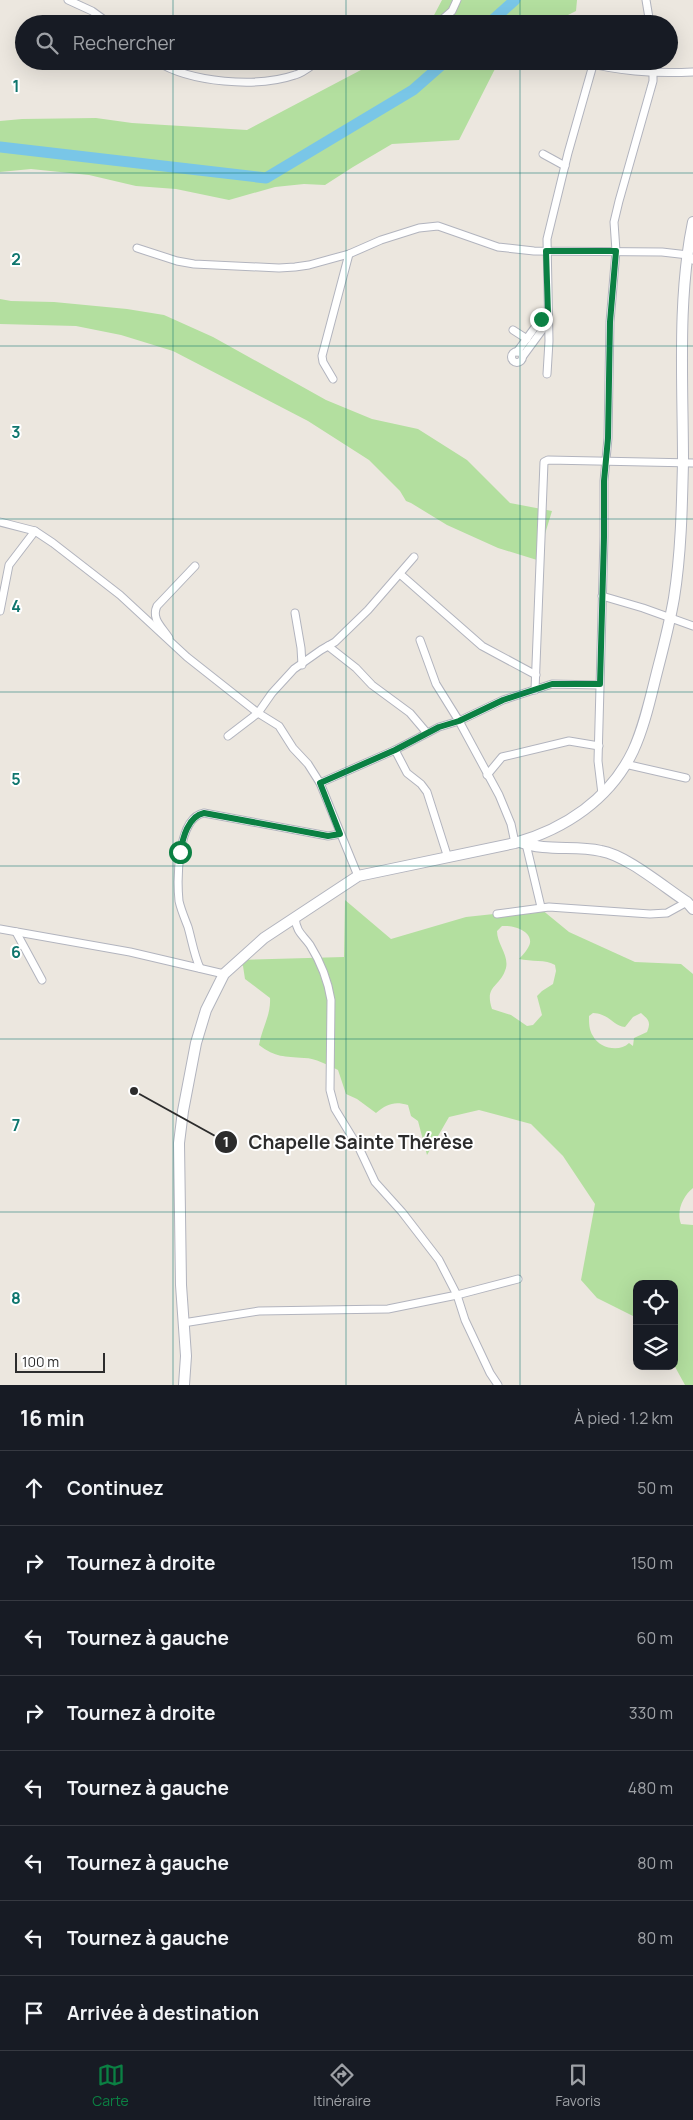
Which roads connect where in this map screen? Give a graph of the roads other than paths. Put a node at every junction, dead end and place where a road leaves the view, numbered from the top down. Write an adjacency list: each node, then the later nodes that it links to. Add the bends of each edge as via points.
1 (68, 0): 4 (street)
2 (457, 0): 5 (street)
3 (646, 0): 6 (street)
4 (98, 15)
5 (448, 15)
6 (648, 15)
7 (175, 70): 8 (street, via 198,76 267,81 297,75)
8 (304, 70)
9 (592, 70): 15 (street)
10 (626, 70): 13 (street)
11 (653, 70): 13 (street)
12 (693, 72): 13 (street)
13 (653, 74): 19 (street, via 614,222)
14 (543, 154): 15 (street)
15 (565, 166): 18 (street)
16 (693, 222): 21 (main road)
17 (138, 248): 20 (street, via 194,264 279,268 309,265)
18 (546, 251): 19 (street); 20 (street, via 498,247 438,226 419,228 380,240); 22 (street)
19 (616, 251): 21 (street, via 662,252); 28 (street, via 610,322)
20 (350, 254): 27 (street, via 322,356)
21 (690, 257): 29 (main road, via 685,284 682,374)
22 (548, 313): 23 (street); 25 (street)
23 (548, 322): 25 (street, via 520,354); 26 (street)
24 (513, 330): 25 (street)
25 (527, 339)
26 (548, 374)
27 (333, 379)
28 (606, 461): 29 (street); 35 (street); 44 (street, via 544,462)
29 (688, 463): 38 (main road, via 678,566)
30 (0, 522): 31 (street)
31 (35, 531): 36 (street, via 9,565); 42 (street, via 120,595)
32 (414, 557): 34 (street)
33 (195, 566): 42 (street, via 157,606 154,614)
34 (400, 574): 41 (street, via 362,616); 44 (street, via 482,646)
35 (602, 596): 38 (street); 45 (street)
36 (0, 611)
37 (295, 613): 43 (street)
38 (669, 618): 39 (street); 53 (main road, via 646,713)
39 (693, 626)
40 (420, 640): 48 (street, via 436,684)
41 (328, 646): 43 (street); 49 (street, via 410,713)
42 (177, 648): 47 (street)
43 (302, 665): 47 (street, via 284,678)
44 (536, 675): 46 (street)
45 (600, 684): 46 (street, via 552,684); 51 (street)
46 (535, 690): 48 (street, via 503,700)
47 (258, 713): 50 (street); 56 (street, via 279,726)
48 (459, 721): 49 (street); 54 (street)
49 (427, 733): 52 (street)
50 (228, 736)
51 (599, 746): 54 (street, via 569,741 502,756); 57 (street)
52 (395, 750): 56 (street); 60 (street, via 407,773 427,792)
53 (625, 764): 55 (street); 57 (main road)
54 (488, 775): 59 (street)
55 (686, 778)
56 (320, 783): 58 (street)
57 (602, 794): 59 (main road, via 589,808 569,821)
58 (340, 834): 61 (street); 68 (street, via 328,836 204,813 195,817 183,839 178,870 179,901)
59 (521, 843): 60 (main road); 62 (main road, via 547,849 600,850 612,854); 63 (street)
60 (448, 858): 61 (main road)
61 (358, 876): 65 (main road)
62 (690, 905): 63 (street, via 667,913 650,914)
63 (541, 907): 64 (street)
64 (497, 914)
65 (295, 918): 69 (main road, via 254,945); 72 (street, via 296,928 322,968 329,989 330,1090 335,1109 360,1150 374,1182 429,1245)
66 (0, 929): 67 (street)
67 (16, 932): 68 (street); 70 (street)
68 (200, 968): 69 (street)
69 (224, 974): 73 (main road, via 200,1026 183,1110 179,1164)
70 (42, 980)
71 (518, 1279): 72 (street)
72 (457, 1295): 73 (street, via 388,1309 259,1311); 75 (street, via 465,1320)
73 (183, 1324): 74 (main road)
74 (184, 1385)
75 (498, 1385)

